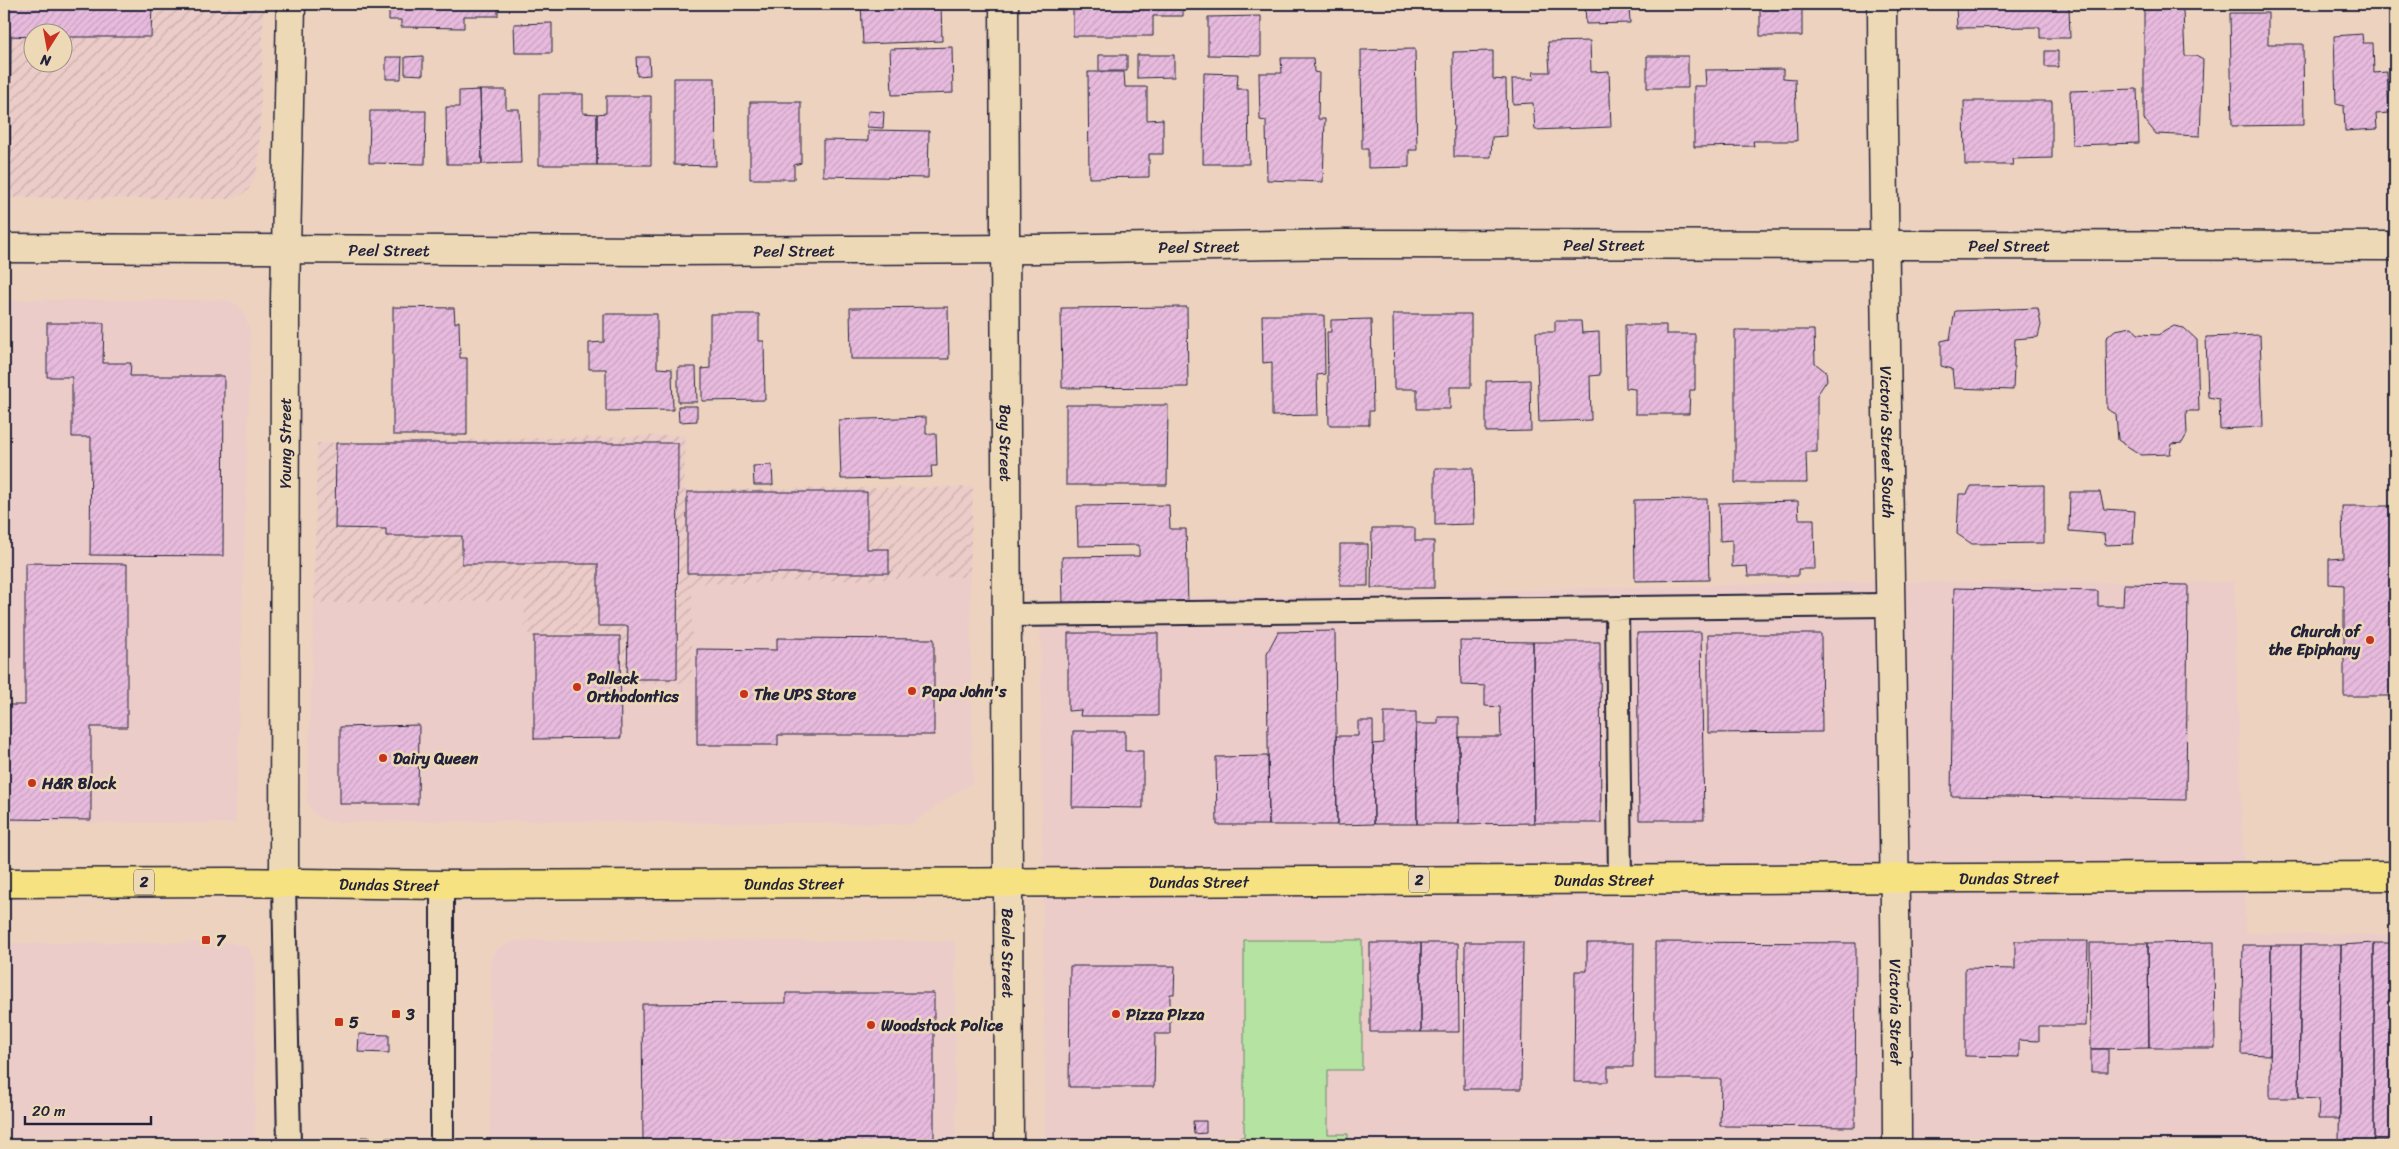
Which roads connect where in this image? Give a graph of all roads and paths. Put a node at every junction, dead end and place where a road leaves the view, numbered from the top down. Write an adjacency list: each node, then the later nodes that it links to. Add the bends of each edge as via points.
1 (291, 4): 8 (street, Young Street)
2 (1004, 4): 7 (street, Bay Street)
3 (1882, 4): 4 (street, Victoria Street South)
4 (1884, 246): 5 (street, Peel Street); 7 (street, Peel Street, via 1344,244); 9 (street, Victoria Street South)
5 (2395, 246)
6 (4, 248): 8 (street, Peel Street)
7 (1005, 248): 8 (street, Peel Street); 11 (street, Bay Street)
8 (285, 250): 15 (street, Young Street)
9 (1890, 605): 10 (lane); 13 (street, Victoria Street South)
10 (1618, 608): 11 (lane); 14 (lane)
11 (1006, 616): 16 (street, Bay Street)
12 (2395, 876): 13 (main road, Dundas Street / 2)
13 (1895, 878): 14 (main road, Dundas Street / 2); 22 (street, Victoria Street)
14 (1620, 880): 16 (main road, Dundas Street / 2)
15 (284, 882): 17 (main road, Dundas Street / 2); 18 (main road, Dundas Street / 2); 19 (lane)
16 (1008, 882): 18 (main road, Dundas Street / 2); 21 (street, Beale Street)
17 (4, 883)
18 (442, 885): 20 (lane)
19 (289, 1145)
20 (442, 1145)
21 (1009, 1145)
22 (1897, 1145)

